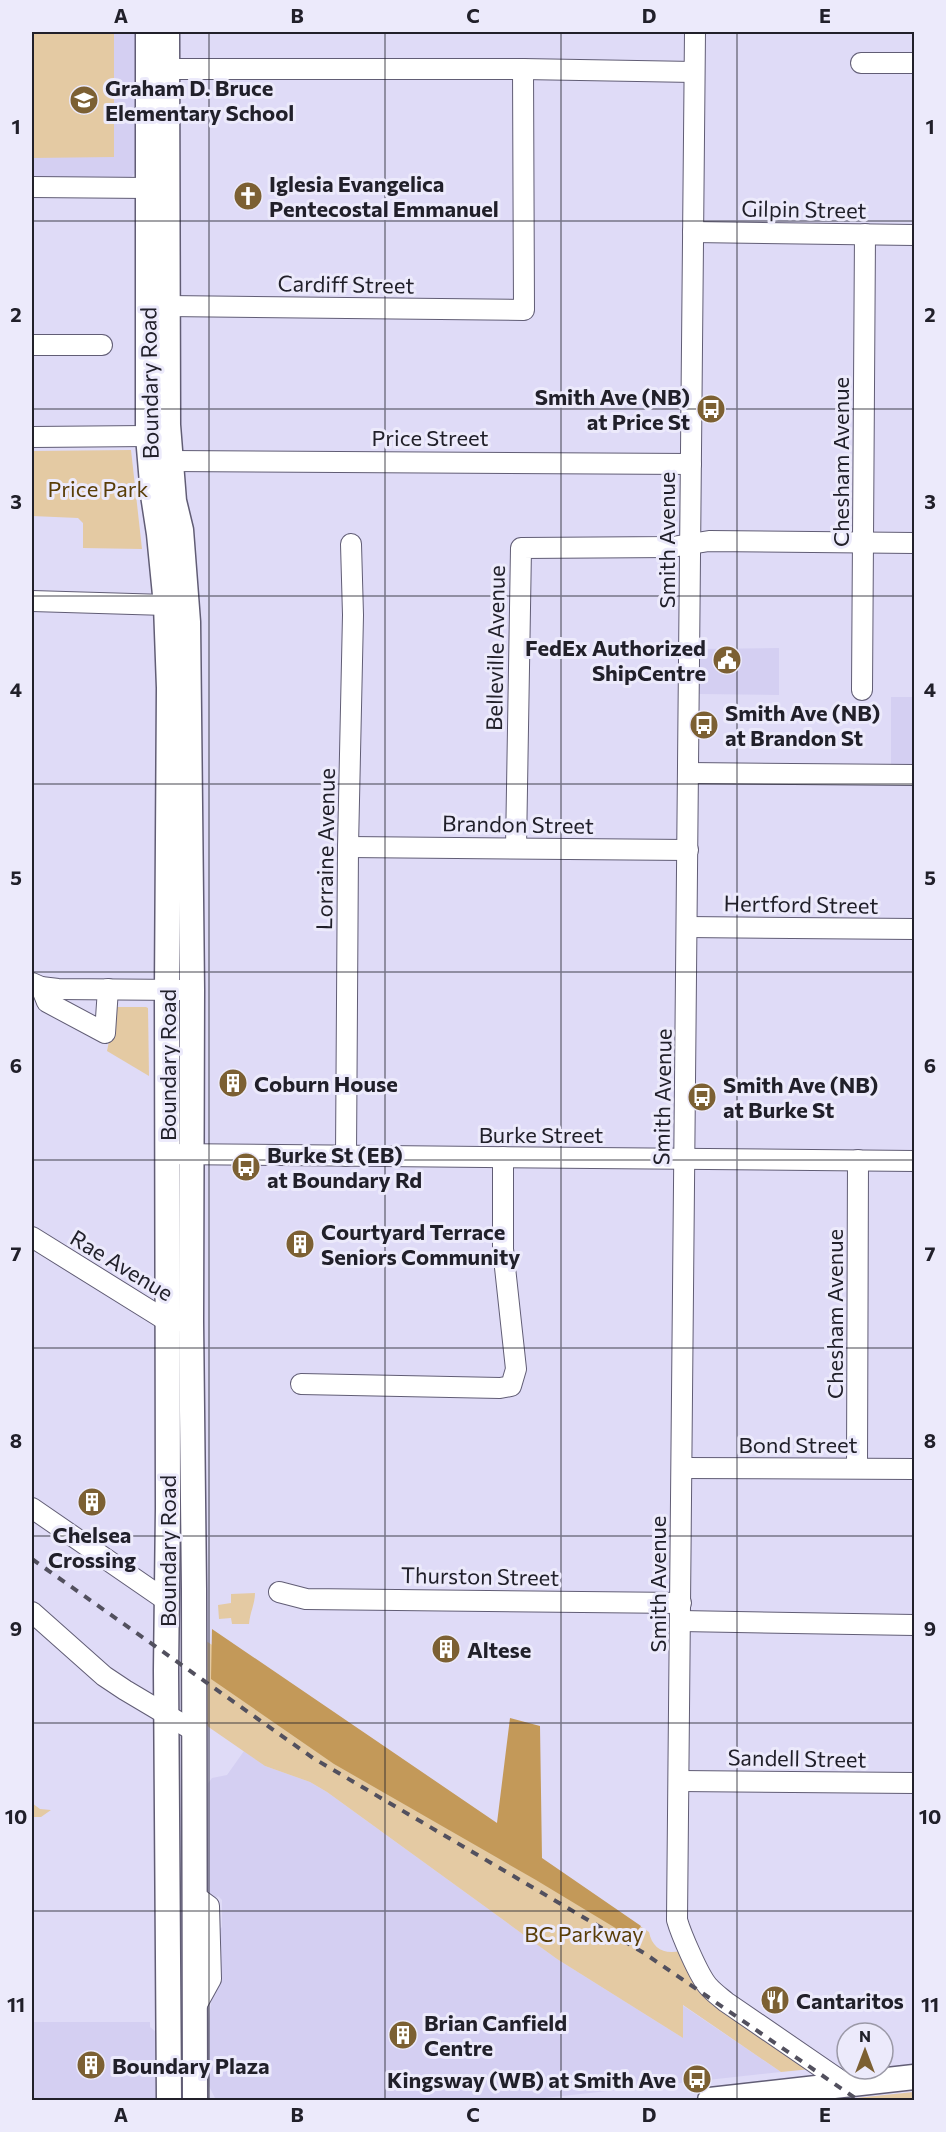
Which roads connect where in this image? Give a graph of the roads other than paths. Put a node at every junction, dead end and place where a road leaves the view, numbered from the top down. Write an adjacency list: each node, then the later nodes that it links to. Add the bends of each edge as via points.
1 (148, 32): 10 (main road, Boundary Road)
2 (167, 32): 6 (main road, Boundary Road)
3 (695, 32): 8 (street, Smith Avenue)
4 (861, 63): 5 (street)
5 (915, 63)
6 (167, 69): 7 (street); 14 (main road, Boundary Road)
7 (523, 69): 8 (street); 14 (street, Cardiff Street, via 524,310)
8 (694, 72): 11 (street, Smith Avenue)
9 (32, 187): 10 (street)
10 (147, 188): 18 (main road, Boundary Road)
11 (693, 232): 12 (street, Gilpin Street); 20 (street, Smith Avenue)
12 (865, 234): 13 (street, Gilpin Street); 23 (street, Chesham Avenue)
13 (915, 235)
14 (167, 306): 19 (main road, Boundary Road)
15 (32, 345): 16 (street)
16 (102, 345)
17 (32, 436): 18 (street)
18 (148, 436): 21 (main road, via 158,447); 27 (main road, Boundary Road)
19 (170, 461): 20 (street, Price Street); 21 (main road, Boundary Road)
20 (691, 464): 22 (street, Smith Avenue)
21 (174, 501): 39 (main road, Boundary Road, via 181,530 188,622)
22 (691, 543): 23 (street); 29 (street, Smith Avenue); 32 (street, Belleville Avenue, via 672,547 521,548)
23 (863, 543): 24 (street); 28 (street, Chesham Avenue)
24 (915, 543)
25 (351, 544): 31 (street, Lorraine Avenue)
26 (32, 601): 27 (street)
27 (166, 605): 38 (main road, Boundary Road)
28 (862, 690)
29 (688, 773): 30 (street); 33 (street, Smith Avenue)
30 (915, 775)
31 (348, 847): 32 (street, Brandon Street); 42 (street, Lorraine Avenue)
32 (516, 848): 33 (street, Brandon Street)
33 (688, 850): 34 (street, Smith Avenue)
34 (687, 927): 35 (street, Hertford Street); 44 (street, Smith Avenue)
35 (915, 929)
36 (36, 985): 37 (street); 37 (street, via 47,1002 105,1033)
37 (108, 989): 38 (street)
38 (166, 990): 39 (street); 40 (main road, Boundary Road)
39 (192, 990): 41 (main road, Boundary Road)
40 (167, 1154): 41 (street, Burke Street); 48 (main road, Boundary Road)
41 (192, 1154): 42 (street, Burke Street); 48 (main road, Boundary Road)
42 (346, 1156): 43 (street, Burke Street)
43 (504, 1157): 44 (street, Burke Street); 49 (street, via 503,1237 516,1369 512,1386)
44 (685, 1159): 45 (street, Burke Street); 50 (street, Smith Avenue)
45 (858, 1161): 46 (street, Burke Street); 51 (street, Chesham Avenue)
46 (915, 1161)
47 (32, 1237): 48 (street, Rae Avenue)
48 (179, 1321): 55 (main road, Boundary Road); 60 (main road, Boundary Road)
49 (302, 1384)
50 (682, 1468): 51 (street, Bond Street); 57 (street, Smith Avenue)
51 (857, 1468): 52 (street, Bond Street)
52 (915, 1469)
53 (32, 1508): 55 (street)
54 (279, 1592): 57 (street, Thurston Street, via 306,1599)
55 (167, 1601): 59 (main road, Boundary Road)
56 (32, 1612): 59 (street, via 104,1676)
57 (681, 1612): 58 (street, Thurston Street); 61 (street, Smith Avenue)
58 (915, 1625)
59 (167, 1713): 60 (street); 66 (main road, Boundary Road)
60 (194, 1731): 65 (main road, Boundary Road)
61 (680, 1780): 62 (street, Sandell Street); 64 (street, Smith Avenue, via 677,1920 701,1976 726,2002)
62 (915, 1783)
63 (915, 2078): 64 (main road)
64 (847, 2085): 67 (main road)
65 (199, 2095)
66 (169, 2100)
67 (710, 2100)

